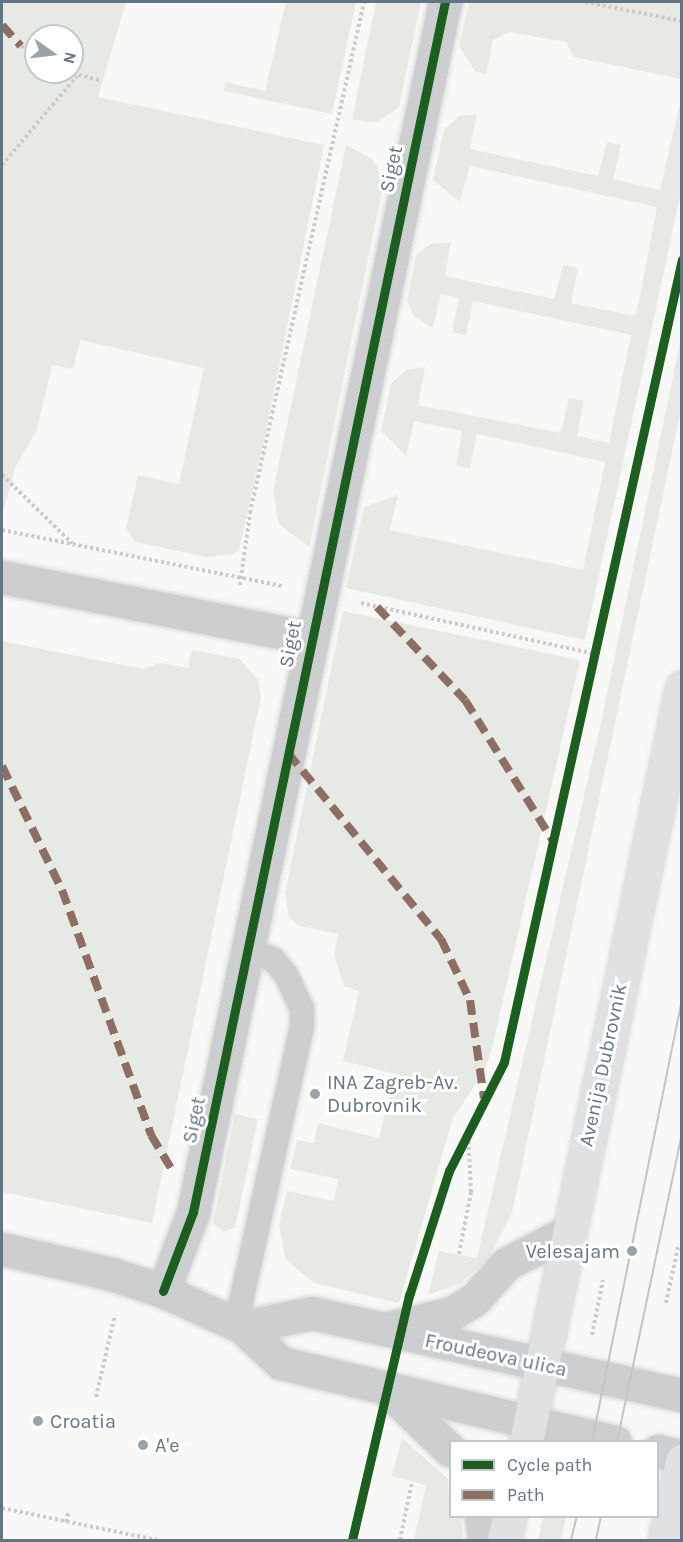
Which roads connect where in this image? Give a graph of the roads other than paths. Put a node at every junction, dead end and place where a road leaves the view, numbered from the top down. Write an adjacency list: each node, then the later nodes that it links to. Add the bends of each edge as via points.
1 (445, 2): 3 (street, Siget)
2 (2, 577): 3 (street, Siget)
3 (309, 638): 5 (street, Siget)
4 (681, 688): 6 (main road, Avenija Dubrovnik)
5 (247, 949): 8 (street, Siget, via 193,1212); 9 (lane, via 274,960 286,975 302,1009 302,1026)
6 (569, 1231): 10 (street, via 506,1264 474,1300 452,1313); 11 (main road, Avenija Dubrovnik)
7 (2, 1250): 8 (street, via 112,1274)
8 (163, 1292): 9 (street)
9 (238, 1325): 10 (street, Froudeova ulica, via 312,1313); 12 (street, via 281,1363)
10 (384, 1329): 11 (street, Froudeova ulica)
11 (542, 1365): 13 (street, Froudeova ulica); 14 (main road, Avenija Dubrovnik)
12 (387, 1390): 14 (street); 16 (street)
13 (681, 1395)
14 (528, 1432): 15 (street)
15 (598, 1440)
16 (449, 1449)
17 (659, 1452): 18 (street)
18 (681, 1457)
19 (681, 1461): 24 (main road)
20 (481, 1518): 22 (street)
21 (509, 1518): 23 (main road)
22 (485, 1540)
23 (504, 1540)
24 (665, 1540)

